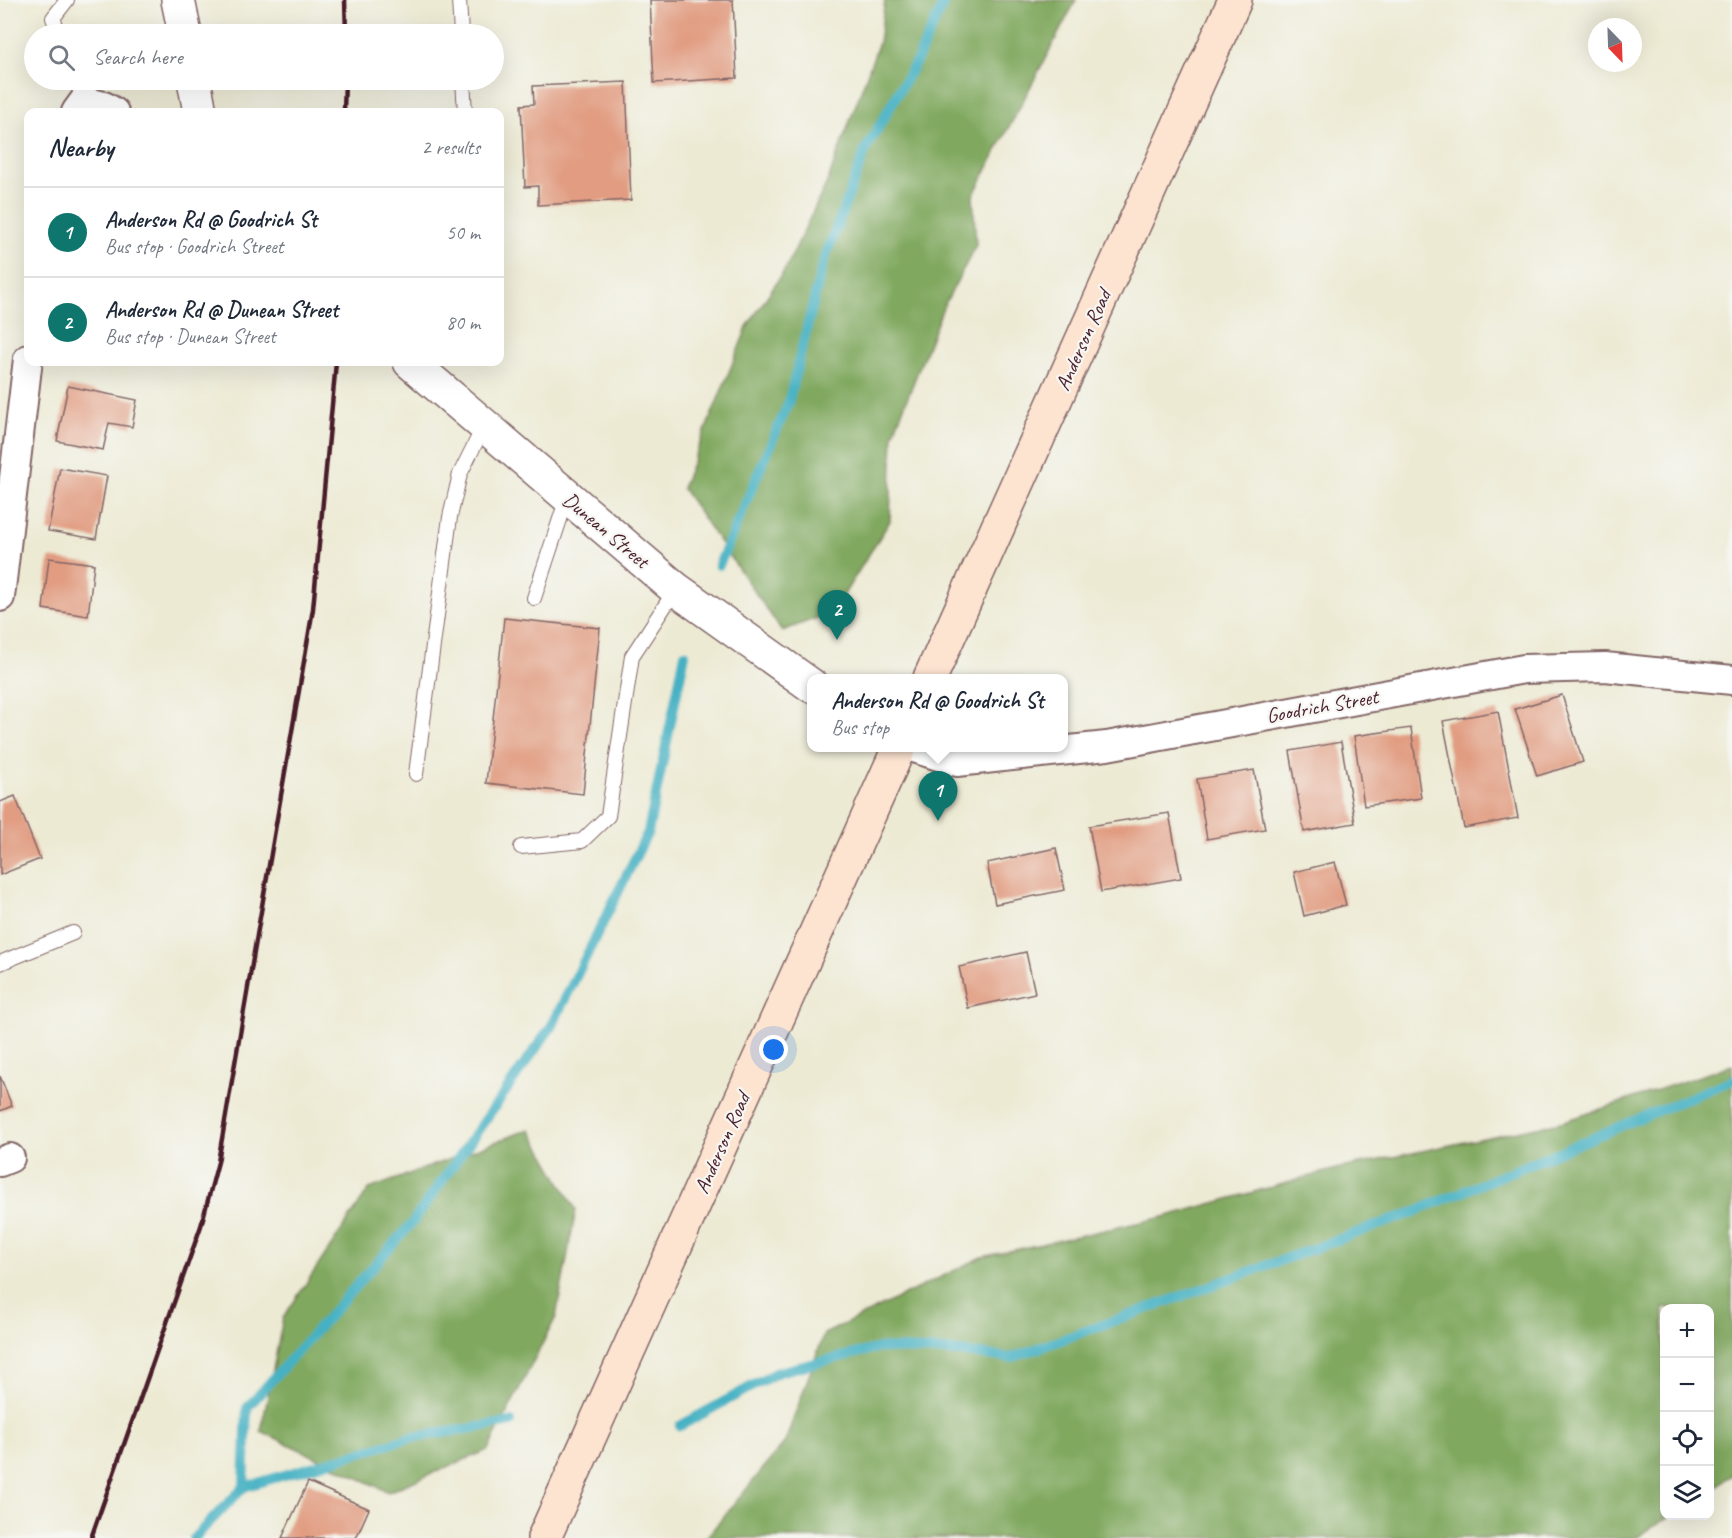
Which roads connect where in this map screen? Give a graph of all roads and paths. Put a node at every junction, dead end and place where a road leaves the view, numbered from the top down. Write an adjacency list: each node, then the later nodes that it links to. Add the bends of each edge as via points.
1 (67, 0): 5 (lane, via 53,18)
2 (178, 0): 6 (street)
3 (459, 0): 7 (lane)
4 (1235, 0): 21 (main road, Anderson Road)
5 (55, 24)
6 (183, 24)
7 (460, 24)
8 (196, 90): 12 (street)
9 (464, 90): 13 (lane)
10 (79, 98): 11 (street)
11 (107, 108)
12 (199, 108)
13 (465, 108)
14 (27, 366): 19 (street)
15 (416, 366): 16 (street, Dunean Street)
16 (484, 426): 17 (street, Dunean Street); 28 (lane, via 460,474 450,517)
17 (568, 497): 18 (street, Dunean Street); 20 (lane)
18 (676, 589): 23 (street, Dunean Street); 29 (lane, via 632,656 608,816 582,841)
19 (0, 597)
20 (534, 598)
21 (932, 674)
22 (1732, 680): 24 (street, Goodrich Street, via 1605,667 1524,669)
23 (807, 682)
24 (1068, 750)
25 (896, 752): 32 (main road, Anderson Road)
26 (928, 752): 27 (street, Goodrich Street, via 957,762)
27 (1051, 752)
28 (416, 774)
29 (521, 847)
30 (73, 933): 31 (lane)
31 (0, 963)
32 (544, 1538)

